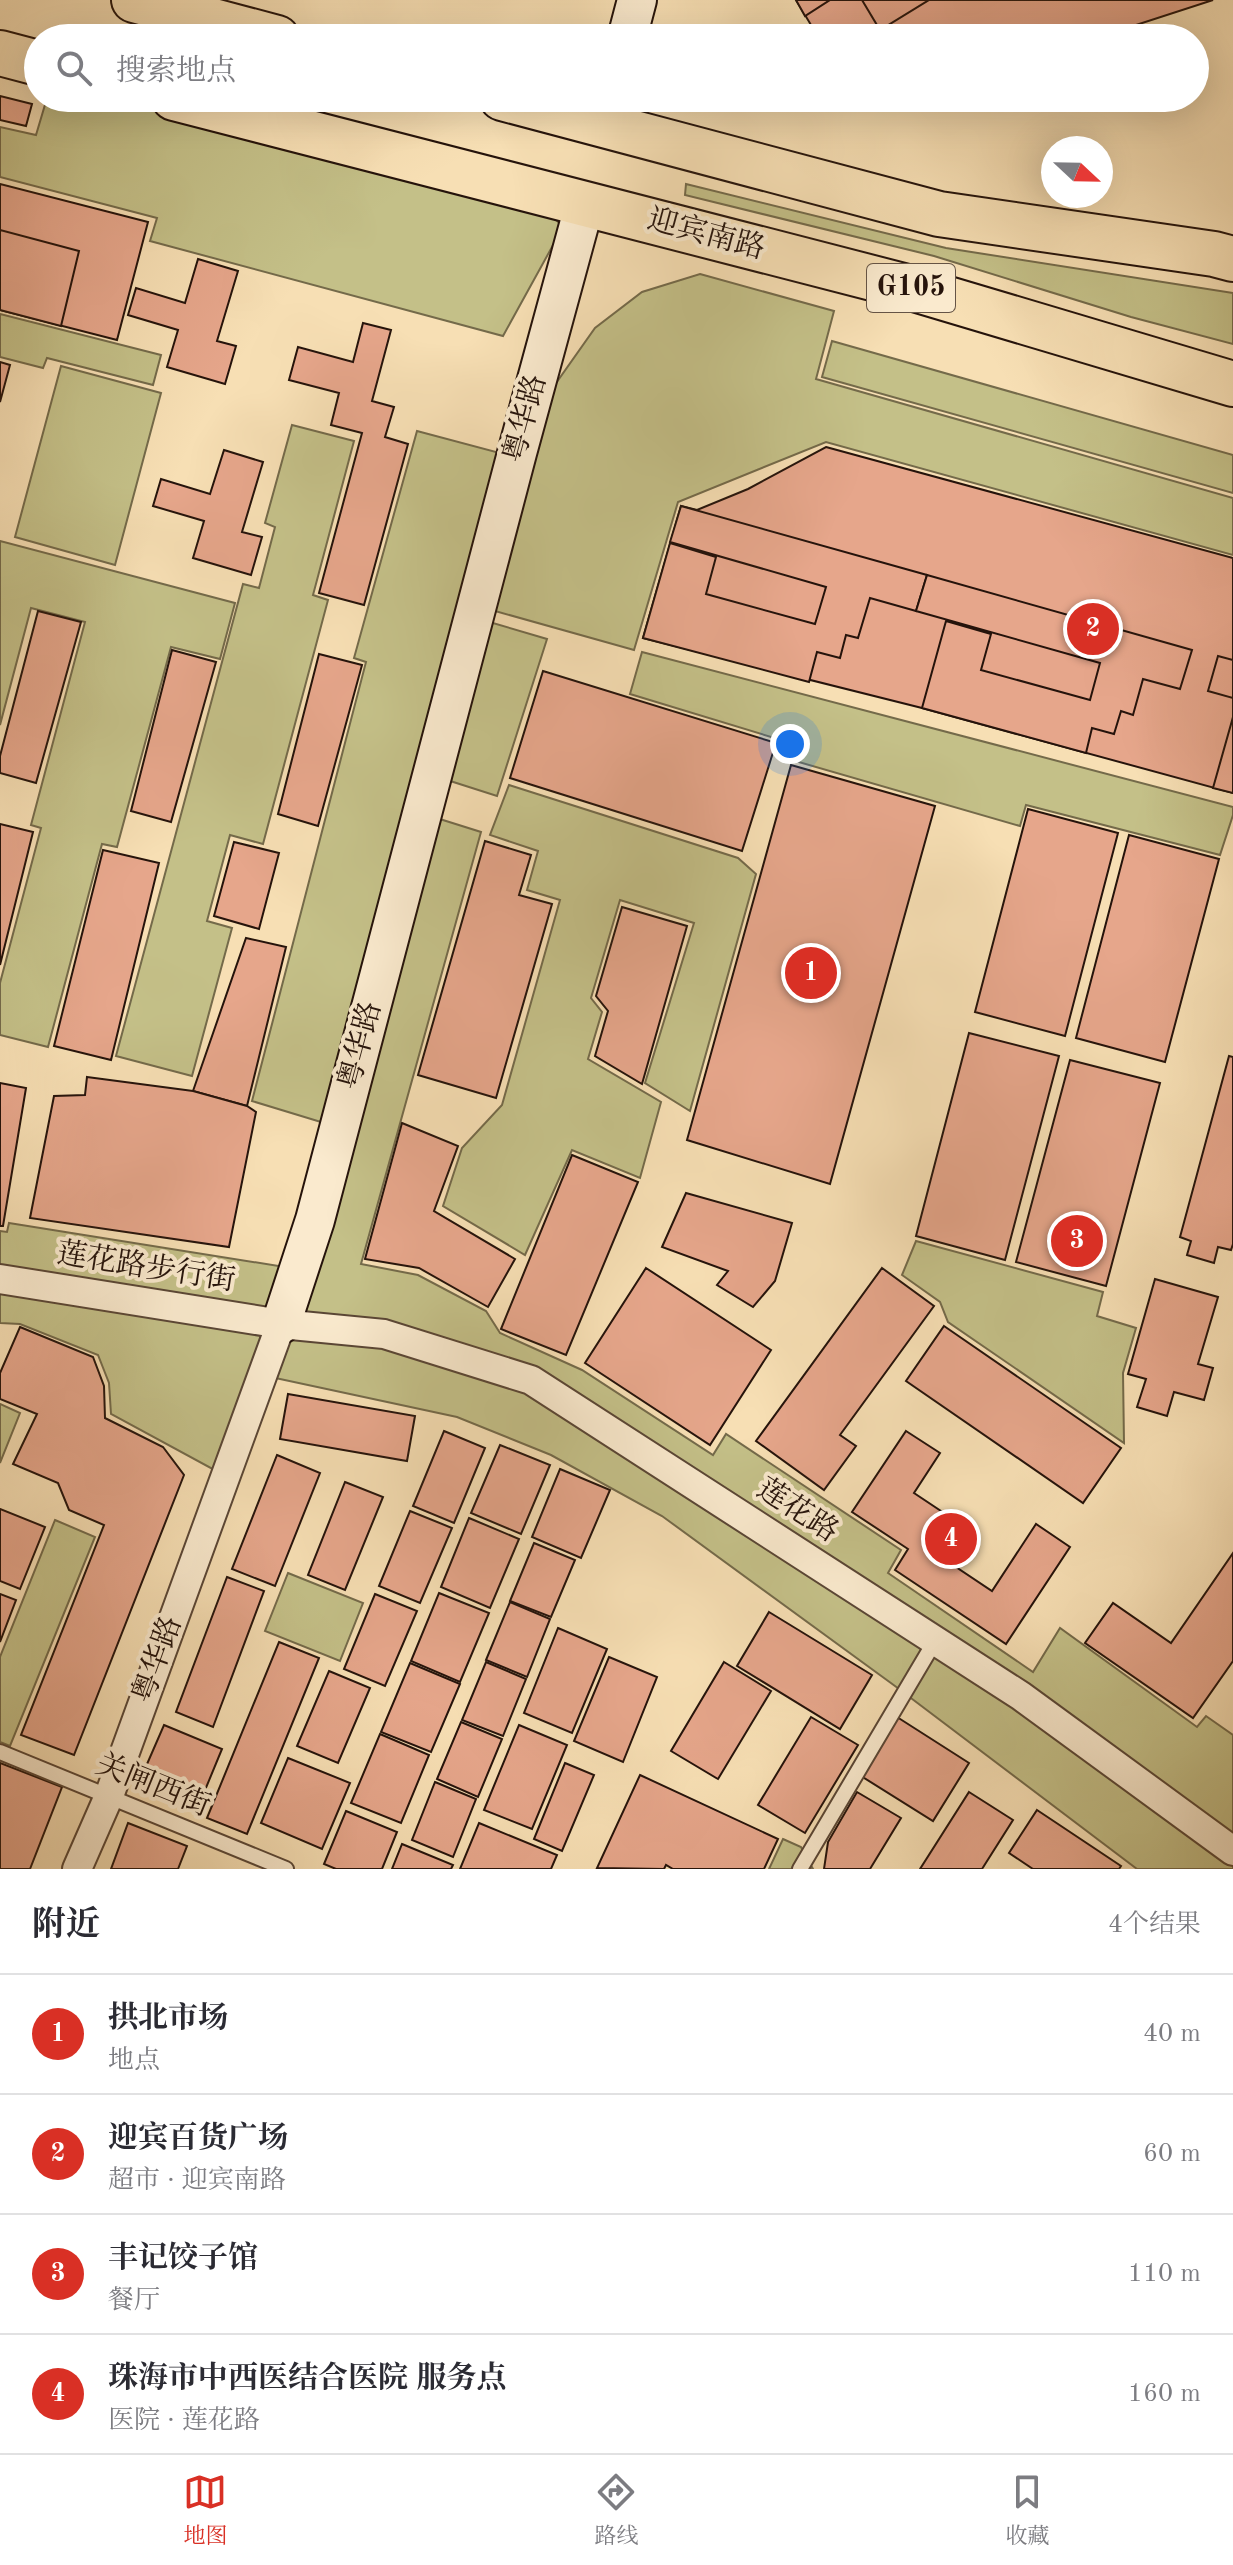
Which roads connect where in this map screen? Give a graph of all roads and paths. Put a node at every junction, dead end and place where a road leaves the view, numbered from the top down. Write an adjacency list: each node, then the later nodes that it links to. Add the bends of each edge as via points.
1 (134, 0): 3 (highway)
2 (637, 0): 4 (main road)
3 (224, 24)
4 (631, 24)
5 (0, 53): 6 (highway)
6 (24, 59)
7 (229, 112): 9 (highway, 迎宾南路 / G105)
8 (607, 112): 10 (highway, via 939,214)
9 (585, 203): 11 (highway, 迎宾南路 / G105, via 911,288); 13 (main road, 粤华路, via 315,1220)
10 (1233, 259)
11 (1233, 384)
12 (0, 1279): 13 (street, 莲花路步行街)
13 (281, 1324): 14 (street, 莲花路, via 384,1334 531,1380); 16 (street, 粤华路)
14 (935, 1641): 17 (street, 莲花路, via 1021,1696); 20 (lane)
15 (0, 1752): 16 (lane, 关闸西街)
16 (109, 1796): 18 (street, 粤华路); 19 (lane, 关闸西街)
17 (1233, 1851)
18 (77, 1869)
19 (286, 1869)
20 (800, 1869)

